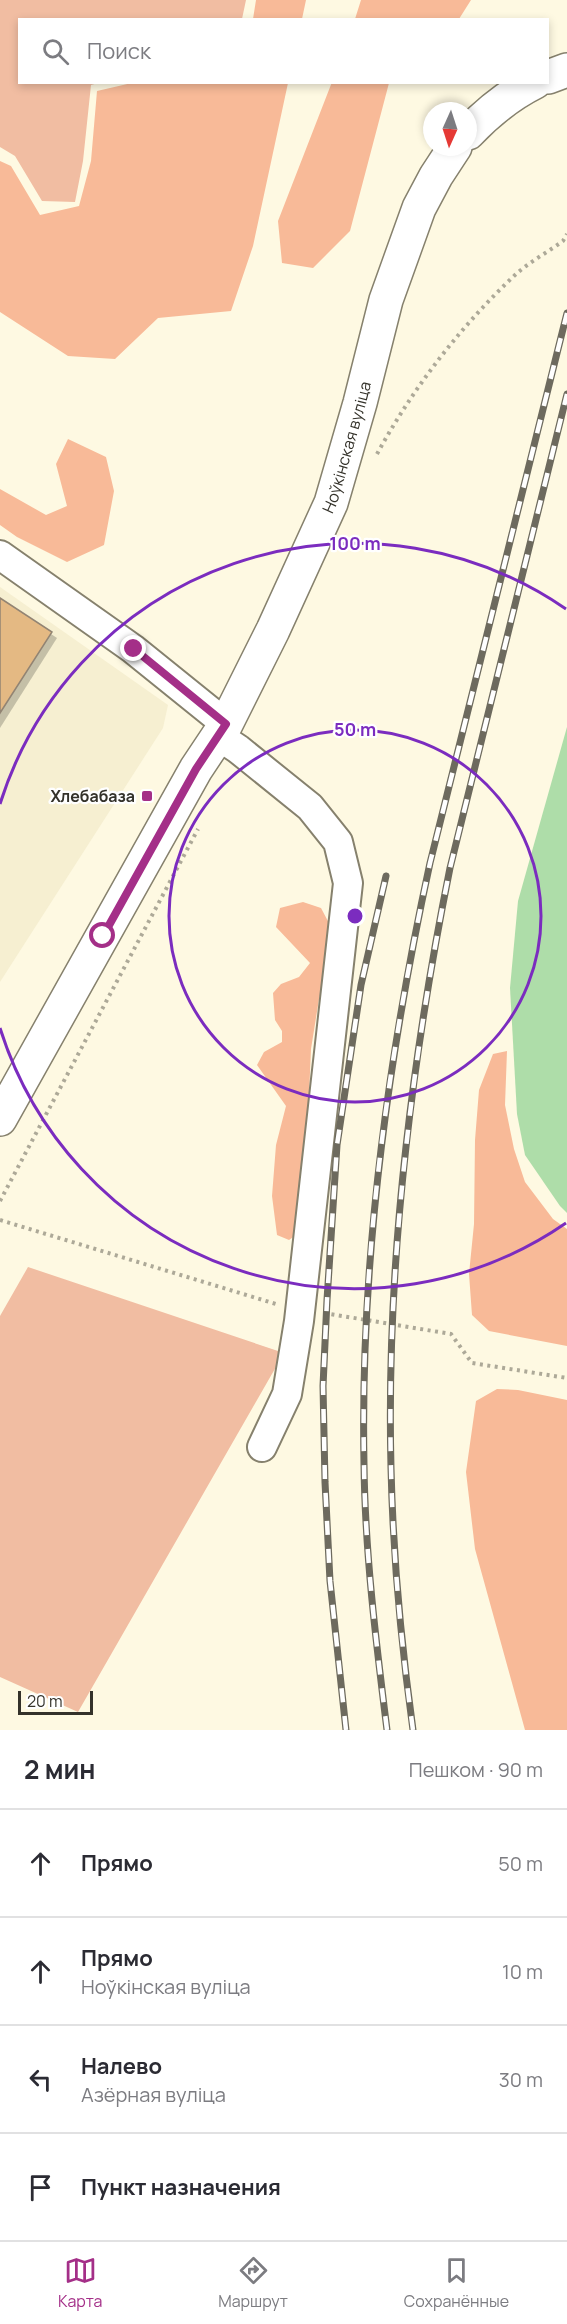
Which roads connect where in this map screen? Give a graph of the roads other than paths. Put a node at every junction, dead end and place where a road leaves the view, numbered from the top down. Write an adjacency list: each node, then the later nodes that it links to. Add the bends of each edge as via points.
1 (567, 70): 2 (main road)
2 (549, 76)
3 (531, 84): 4 (main road)
4 (477, 124)
5 (449, 156): 7 (main road, Ноўкінская вуліца, via 419,208 390,290 331,503 273,630)
6 (0, 555): 7 (street, via 134,649)
7 (221, 729): 8 (main road, Ноўкінская вуліца); 9 (street, via 238,749 310,807 338,842 348,883 297,1330 287,1394)
8 (0, 1119)
9 (262, 1447)

